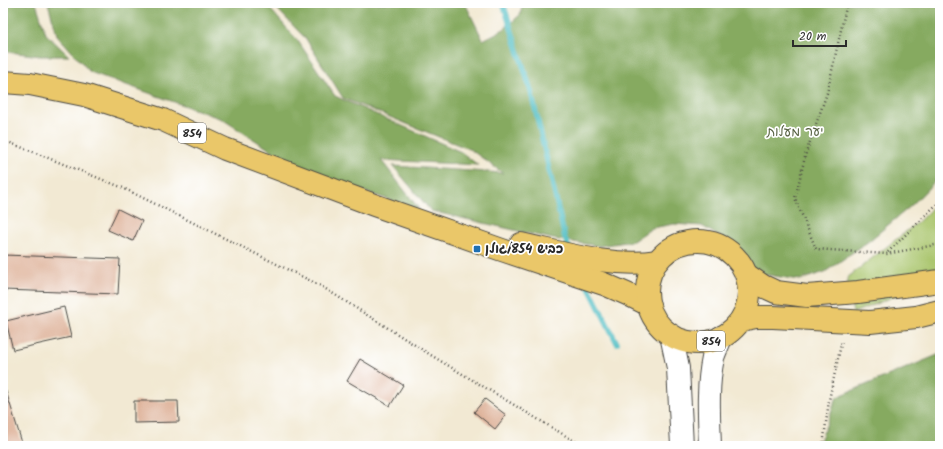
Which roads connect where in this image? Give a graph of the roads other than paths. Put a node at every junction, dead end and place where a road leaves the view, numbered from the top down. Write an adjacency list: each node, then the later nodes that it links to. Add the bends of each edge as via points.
1 (3, 82): 2 (main road, 854, via 30,84 84,95 163,120 225,149)
2 (374, 205): 3 (main road, 854, via 515,242 600,260 626,264); 6 (main road, 854, via 604,284)
3 (657, 261): 4 (main road, 854, via 670,249 686,241 704,240 720,245 735,256 745,270); 6 (main road, 854, via 649,277)
4 (746, 276): 5 (main road, via 776,292 807,296); 8 (main road, 854, via 750,288 748,306)
5 (940, 281)
6 (649, 305): 9 (main road, 854, via 659,324)
7 (940, 311): 8 (main road, via 916,317 870,322 773,317)
8 (741, 320): 10 (main road, 854, via 730,332)
9 (671, 335): 10 (main road, 854, via 685,341 701,343); 11 (street, via 678,368)
10 (721, 337): 12 (street, via 711,376)
11 (682, 446)
12 (710, 446)

